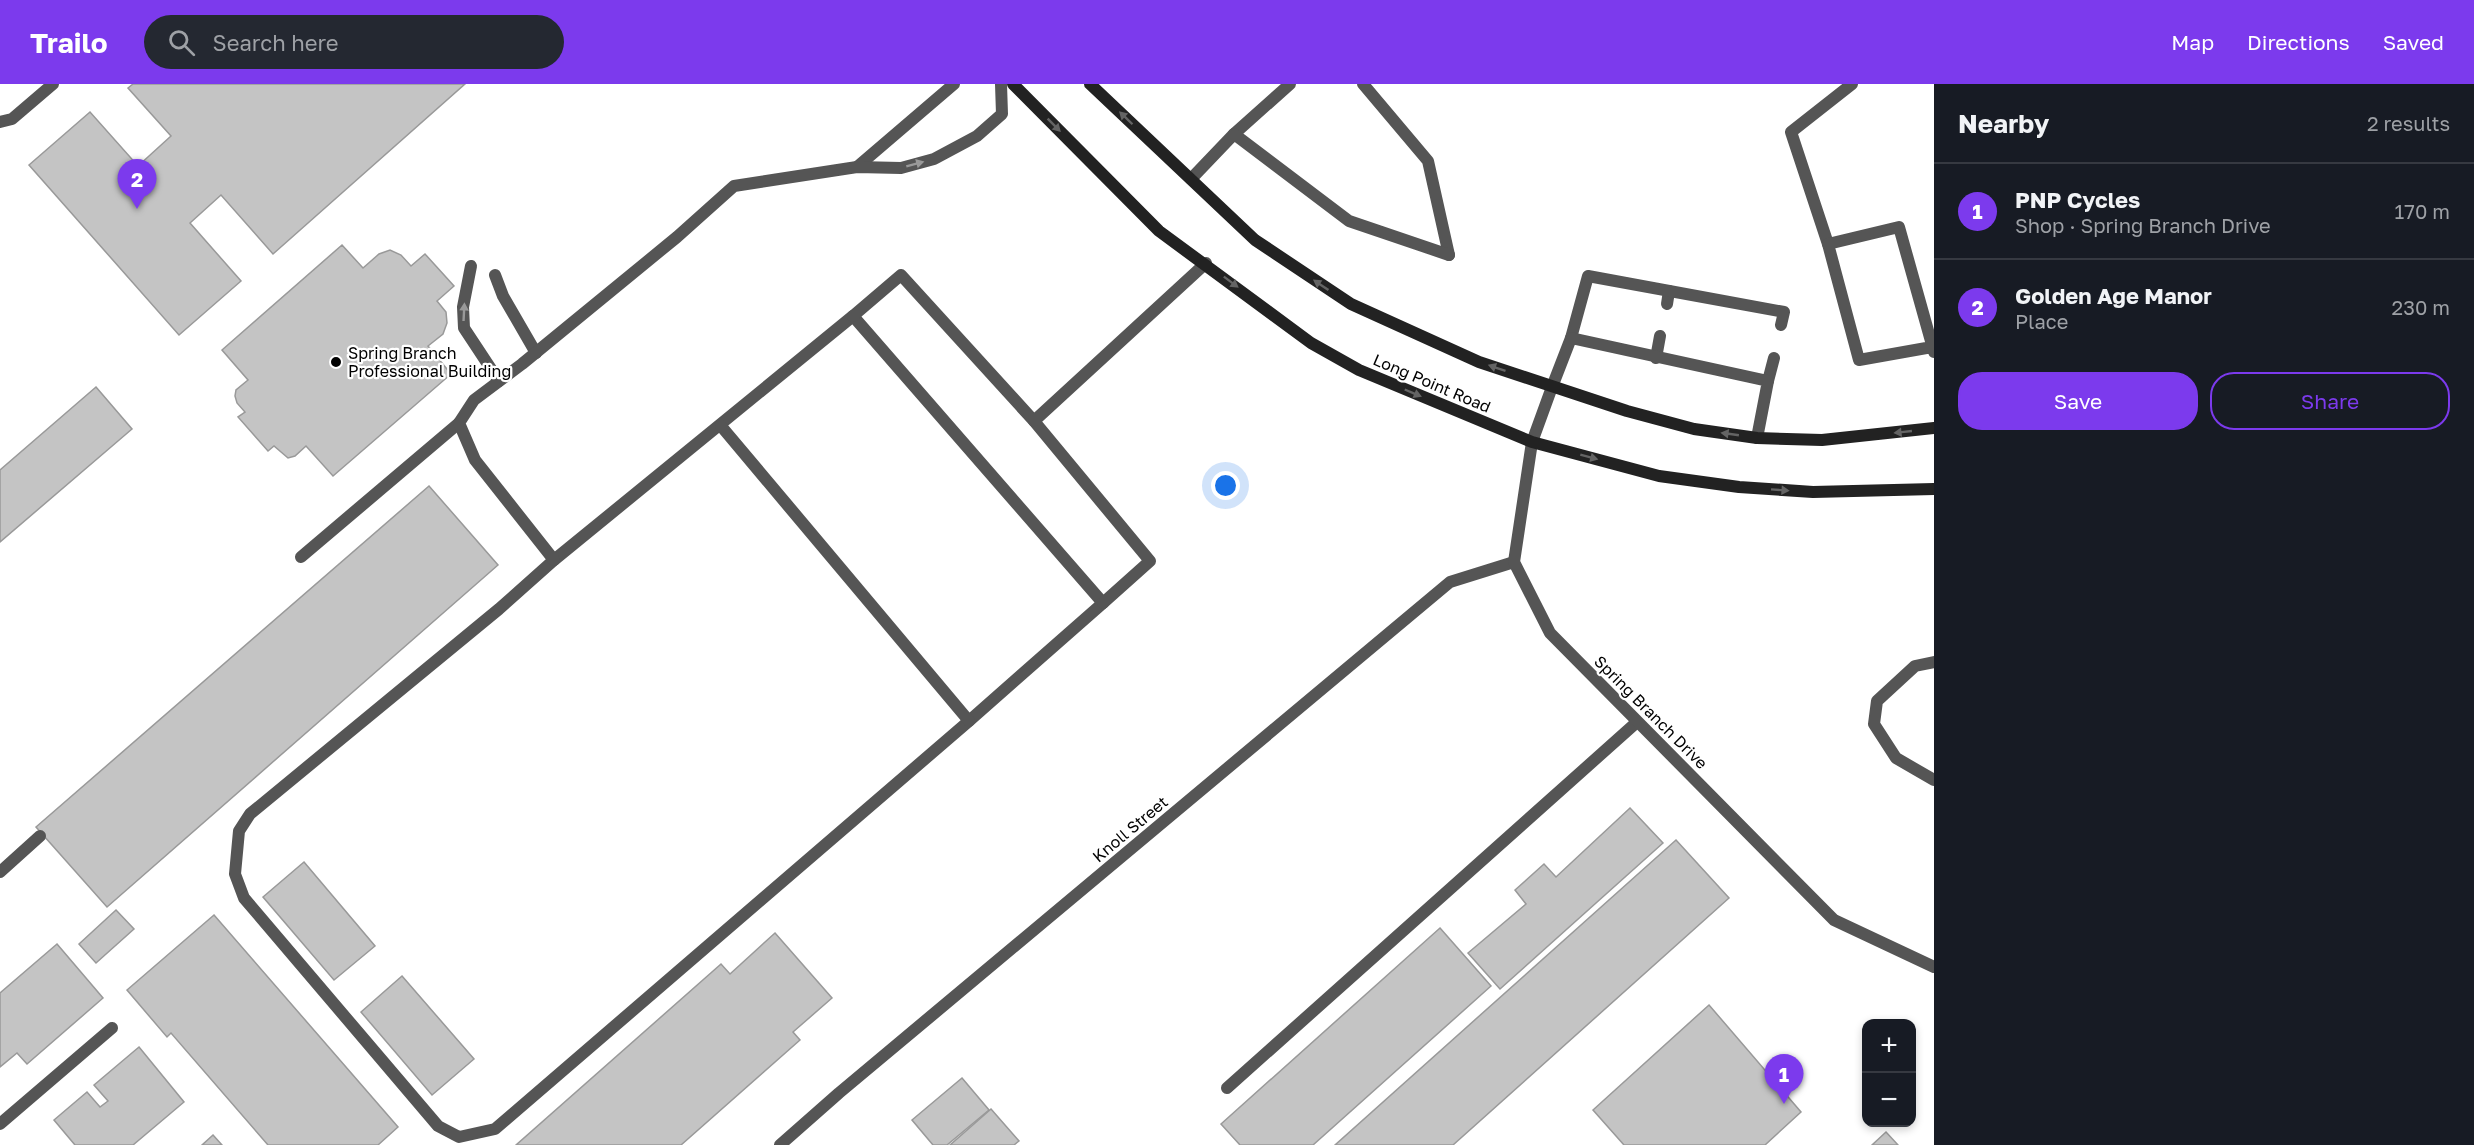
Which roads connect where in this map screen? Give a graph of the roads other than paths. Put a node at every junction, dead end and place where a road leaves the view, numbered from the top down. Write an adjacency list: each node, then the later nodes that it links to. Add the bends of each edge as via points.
1 (53, 84): 9 (street, via 12,119)
2 (954, 84): 11 (street)
3 (1001, 84): 11 (street, one-way to 3, via 901,168 934,159 977,136 1002,114)
4 (1013, 84): 14 (main road, Long Point Road, one-way to 14, via 1159,231)
5 (1090, 84): 12 (main road, one-way to 5)
6 (1290, 84): 10 (street)
7 (1363, 84): 10 (street, via 1428,161 1449,255 1349,221)
8 (1851, 84): 13 (street, via 1791,132)
9 (0, 122)
10 (1234, 134): 12 (street)
11 (857, 167): 24 (street, via 734,186)
12 (1191, 179): 29 (main road, one-way to 12, via 1479,362 1351,304 1254,240)
13 (1828, 244): 23 (street, via 1859,360); 23 (street, via 1899,227)
14 (1206, 263): 30 (street); 35 (main road, Long Point Road, one-way to 35, via 1311,343 1359,370)
15 (471, 266): 27 (street, one-way to 15, via 464,328)
16 (495, 275): 24 (street)
17 (1669, 291): 18 (street); 20 (street, via 1784,312); 22 (street, via 1588,276)
18 (1667, 304)
19 (853, 316): 30 (street, via 901,275); 32 (street); 40 (street)
20 (1781, 325)
21 (1660, 336): 25 (street)
22 (1571, 338): 25 (street); 29 (street)
23 (1933, 349)
24 (536, 353): 27 (street)
25 (1656, 358): 28 (street)
26 (1774, 358): 28 (street)
27 (499, 381): 31 (street, via 474,400)
28 (1768, 381): 34 (street)
29 (1552, 387): 34 (main road, one-way to 29, via 1694,429); 35 (street)
30 (1034, 421): 40 (street, via 1150,561)
31 (459, 423): 37 (street); 38 (street, via 476,460)
32 (721, 426): 38 (street); 42 (street)
33 (1934, 428): 34 (main road, one-way to 34, via 1822,440)
34 (1757, 438)
35 (1532, 442): 36 (main road, Long Point Road, one-way to 36, via 1659,476 1739,487 1813,492); 39 (street)
36 (1934, 489)
37 (301, 557)
38 (554, 560): 42 (street, via 250,814 239,831 235,874 244,898 438,1126 459,1137 495,1129)
39 (1514, 562): 43 (street, Spring Branch Drive, via 1550,633); 51 (street, Knoll Street, via 1450,582)
40 (1103, 603): 42 (street)
41 (1934, 663): 44 (street, via 1915,666 1877,702 1874,724 1896,758)
42 (969, 721)
43 (1637, 722): 47 (street, Spring Branch Drive, via 1834,920); 49 (street)
44 (1934, 780)
45 (40, 836): 46 (street)
46 (0, 872)
47 (1934, 967)
48 (112, 1028): 50 (street)
49 (1227, 1088)
50 (0, 1124)
51 (780, 1145)

